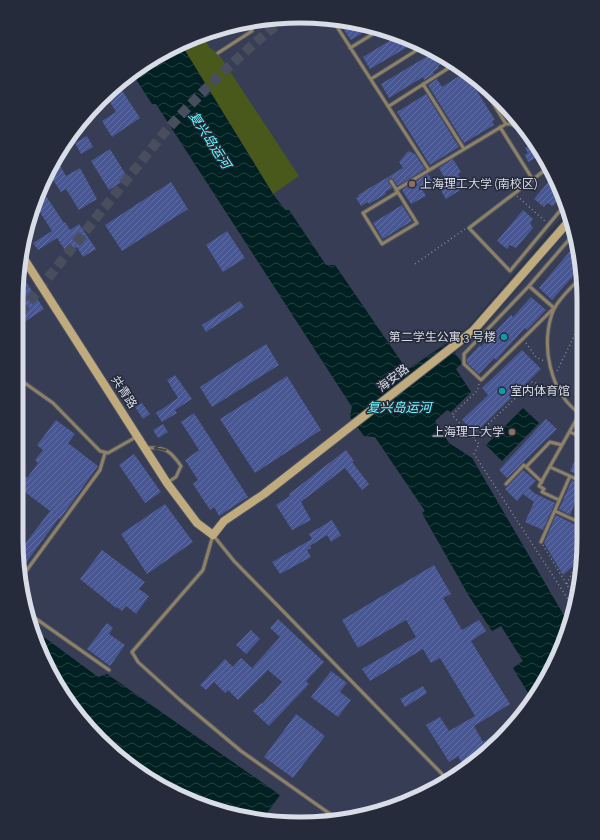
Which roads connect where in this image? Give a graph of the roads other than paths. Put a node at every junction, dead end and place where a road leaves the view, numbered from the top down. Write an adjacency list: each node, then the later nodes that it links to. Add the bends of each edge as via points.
1 (336, 25): 4 (lane)
2 (250, 27): 6 (lane, via 252,31)
3 (375, 33): 4 (lane)
4 (350, 48): 8 (lane)
5 (418, 50): 8 (lane)
6 (218, 52)
7 (450, 67): 9 (lane)
8 (371, 79): 11 (lane)
9 (423, 84): 11 (lane); 15 (lane)
10 (490, 99): 12 (lane)
11 (389, 106): 16 (lane)
12 (506, 124): 13 (lane); 14 (lane)
13 (500, 127): 15 (lane); 18 (lane)
14 (518, 128)
15 (464, 149): 16 (lane)
16 (430, 170): 20 (lane)
17 (544, 170): 18 (lane)
18 (532, 180): 21 (lane, via 468,228 510,271)
19 (391, 181): 20 (lane)
20 (397, 191): 20 (lane, via 417,223 382,244 364,213)
21 (561, 209)
22 (567, 224): 47 (street, 海安路, via 480,323 452,348 264,494 224,521)
23 (570, 238): 26 (lane)
24 (26, 261): 33 (street, 共青路)
25 (576, 283): 27 (lane)
26 (529, 286): 27 (lane); 27 (lane, via 464,354 464,364 481,380)
27 (554, 308): 29 (lane, via 548,342 550,364 564,396)
28 (23, 382): 36 (lane, via 53,403 100,451)
29 (577, 410)
30 (577, 421): 31 (lane)
31 (570, 432): 32 (lane); 34 (lane)
32 (577, 435)
33 (138, 436): 35 (street, 共青路); 36 (lane)
34 (562, 445): 37 (lane, via 550,442); 38 (lane)
35 (146, 448): 42 (street, 共青路); 42 (lane, one-way to 35, via 176,477 181,466 169,451)
36 (105, 453): 49 (lane, via 100,470)
37 (526, 467): 41 (lane); 43 (lane, via 524,465)
38 (550, 467): 39 (lane); 41 (lane)
39 (570, 476): 40 (lane); 44 (lane)
40 (577, 479)
41 (542, 482): 44 (lane, via 539,486 544,489 542,492)
42 (167, 483): 47 (street, 共青路, via 197,523)
43 (506, 484)
44 (559, 500): 45 (lane)
45 (555, 511): 46 (lane); 48 (lane)
46 (577, 521)
47 (213, 535): 52 (lane, via 234,561); 53 (lane, via 203,570 132,652 180,700 241,751)
48 (541, 542)
49 (25, 573)
50 (34, 617): 51 (lane)
51 (109, 670)
52 (444, 776)
53 (332, 815)

